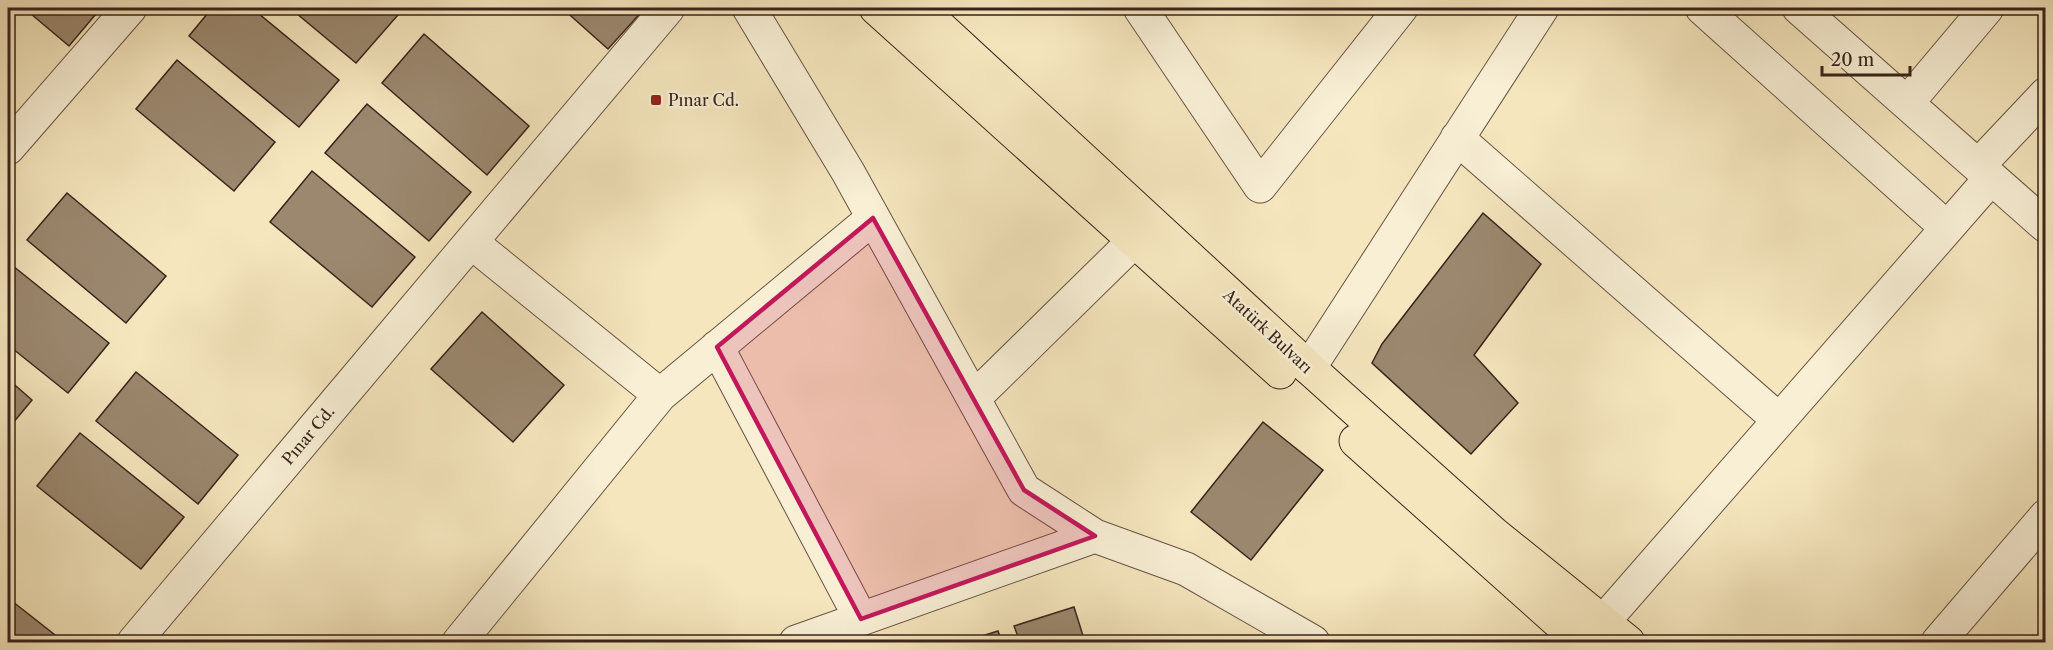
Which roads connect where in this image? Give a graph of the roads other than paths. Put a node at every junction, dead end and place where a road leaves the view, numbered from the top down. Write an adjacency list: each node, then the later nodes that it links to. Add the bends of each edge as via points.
1 (130, 8): 15 (street)
2 (668, 8): 21 (street, Pınar Cd.)
3 (748, 8): 17 (street)
4 (876, 8): 20 (main road, Atatürk Bulvarı)
5 (919, 8): 23 (main road, Atatürk Bulvarı)
6 (1140, 8): 7 (street, via 1260,186)
7 (1401, 8)
8 (1542, 8): 14 (street)
9 (1702, 8): 19 (street)
10 (1799, 8): 13 (street)
11 (1987, 8): 13 (street)
12 (2046, 94): 16 (street)
13 (1907, 103): 16 (street)
14 (1457, 138): 23 (street); 26 (street)
15 (8, 148)
16 (1984, 172): 18 (street); 19 (street)
17 (873, 218): 22 (street); 25 (street)
18 (2046, 226)
19 (1947, 228): 26 (street)
20 (1134, 241): 25 (street); 30 (main road, Atatürk Bulvarı)
21 (471, 242): 24 (street); 31 (street, Pınar Cd.)
22 (717, 347): 24 (street); 29 (street)
23 (1308, 368): 30 (main road, Atatürk Bulvarı, via 1493,533)
24 (660, 395): 32 (street)
25 (974, 398): 28 (street, via 1024,489)
26 (1779, 420): 30 (street)
27 (2046, 516): 36 (street)
28 (1095, 536): 29 (street); 34 (street, via 1186,569)
29 (861, 619): 33 (street)
30 (1592, 633): 35 (main road, Atatürk Bulvarı)
31 (134, 642)
32 (459, 642)
33 (796, 642)
34 (1313, 642)
35 (1628, 642)
36 (1938, 642)

